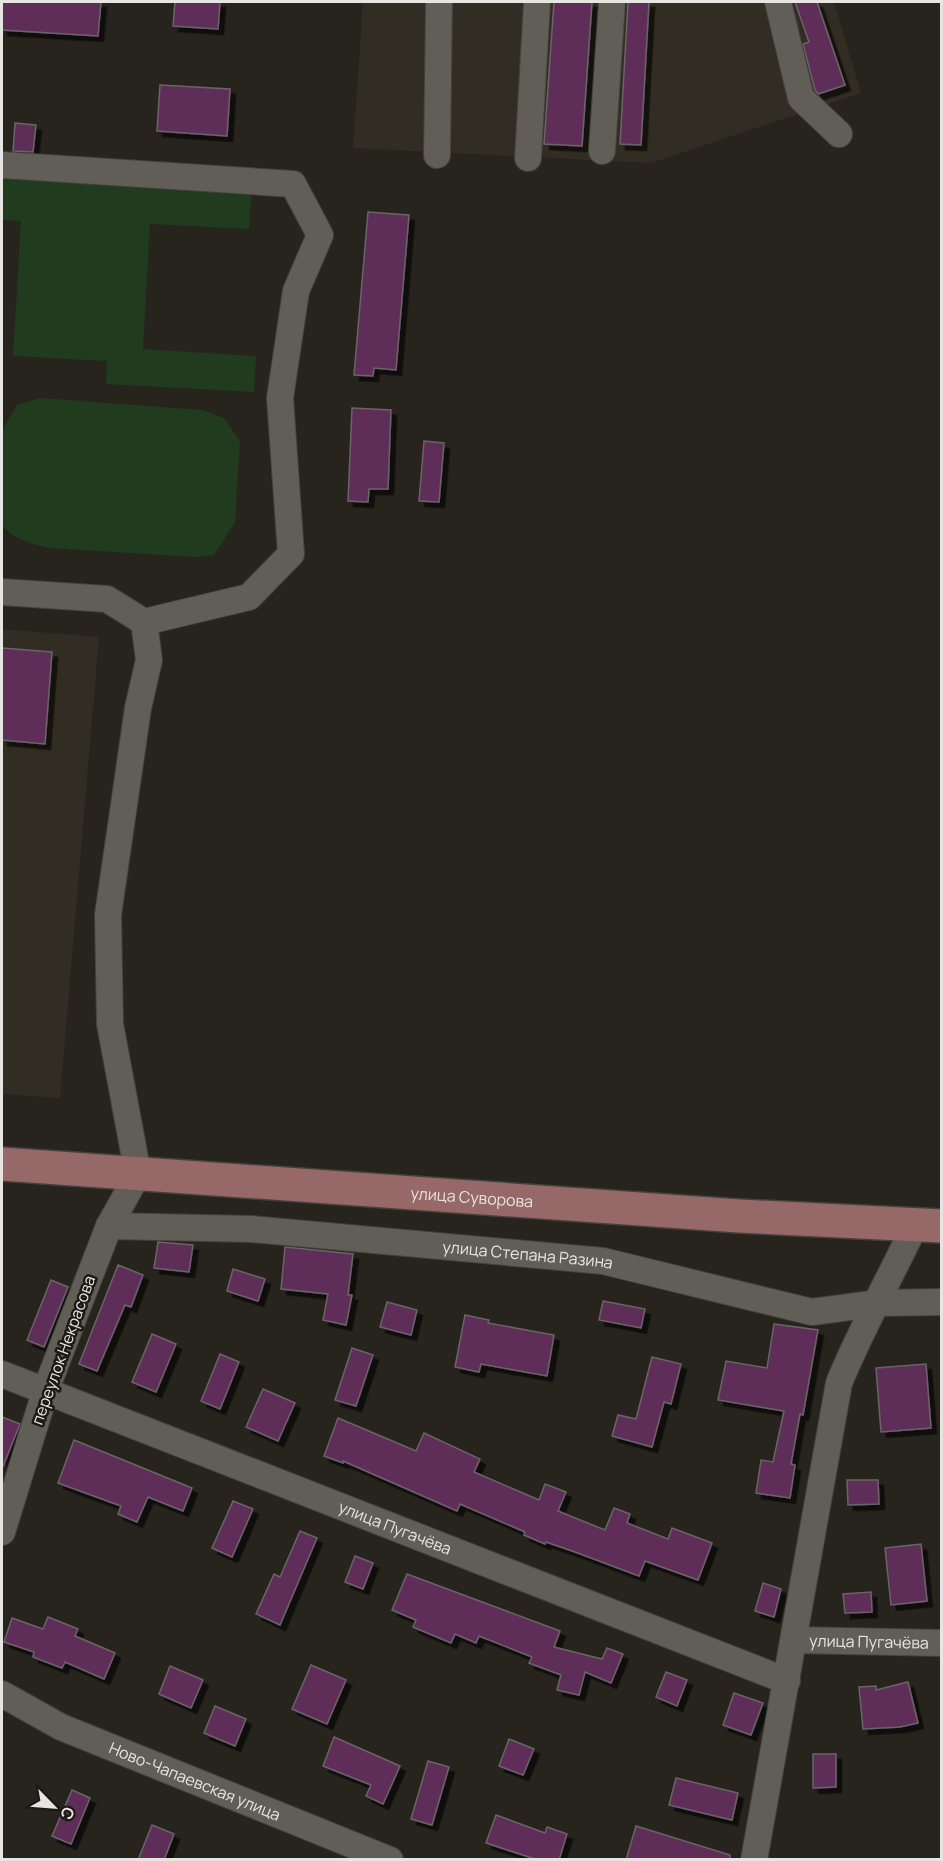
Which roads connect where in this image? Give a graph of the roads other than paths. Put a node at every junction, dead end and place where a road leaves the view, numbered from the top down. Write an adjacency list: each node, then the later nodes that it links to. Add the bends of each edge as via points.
1 (439, 2): 7 (street)
2 (537, 2): 8 (street)
3 (612, 2): 6 (street)
4 (778, 2): 5 (street, via 801,98)
5 (839, 134)
6 (602, 151)
7 (436, 154)
8 (528, 158)
9 (2, 165): 11 (street, via 293,184 320,235 296,291 280,398 291,554 249,597)
10 (2, 592): 11 (street, via 107,599)
11 (144, 622): 13 (street, via 149,660 138,708 108,915 110,1024)
12 (2, 1164): 13 (main road, улица Суворова)
13 (138, 1174): 14 (main road, улица Суворова, via 739,1216); 15 (street, переулок Некрасова)
14 (928, 1225): 17 (street)
15 (109, 1226): 17 (street, улица Степана Разина, via 251,1229 603,1261 812,1312); 19 (street, переулок Некрасова)
16 (942, 1302): 17 (street, улица Степана Разина)
17 (879, 1303): 21 (street, via 861,1330 839,1383)
18 (2, 1374): 19 (street, улица Пугачёва)
19 (46, 1389): 20 (street, переулок Некрасова); 23 (street, улица Пугачёва)
20 (2, 1532)
21 (795, 1640): 22 (street, улица Пугачёва); 23 (street)
22 (942, 1643)
23 (787, 1681): 26 (street)
24 (2, 1694): 25 (street, Ново-Чапаевская улица, via 61,1727)
25 (390, 1860)
26 (754, 1860)

